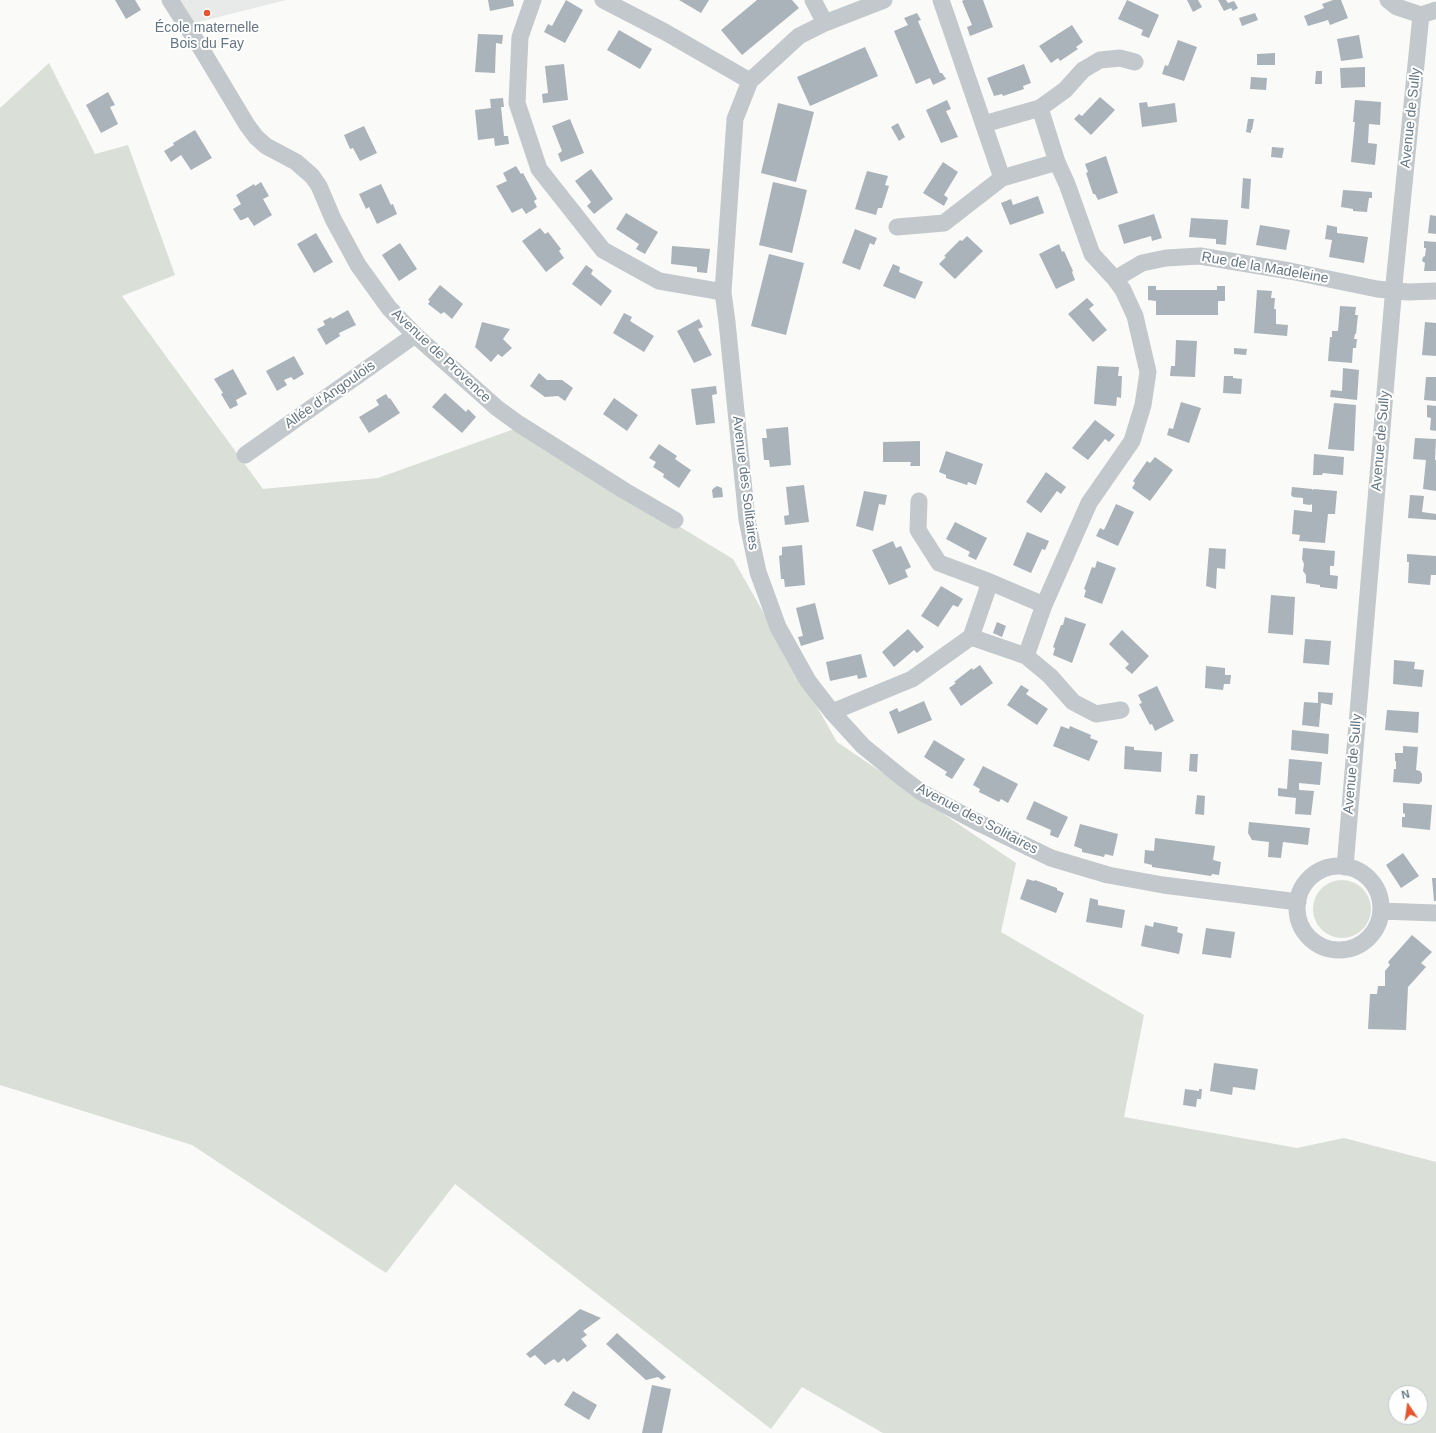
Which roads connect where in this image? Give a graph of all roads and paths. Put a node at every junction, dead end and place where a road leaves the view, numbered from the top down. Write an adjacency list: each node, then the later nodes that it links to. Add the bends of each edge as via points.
1 (170, 0): 21 (street, Avenue de Provence, via 247,125 266,146 296,162 312,176 358,265 389,308)
2 (533, 0): 20 (street, via 520,37 517,103 539,169 603,250 658,281)
3 (603, 0): 11 (street)
4 (813, 0): 9 (street)
5 (884, 0): 9 (street)
6 (942, 0): 13 (street)
7 (1388, 0): 8 (street, via 1397,7)
8 (1428, 13): 18 (street, Avenue de Sully)
9 (825, 23): 11 (street, via 799,36)
10 (1135, 62): 12 (street, via 1120,58 1100,60 1083,70 1065,90)
11 (750, 81): 20 (street, Avenue des Solitaires, via 736,119)
12 (1040, 108): 13 (street); 14 (street)
13 (984, 124): 15 (street)
14 (1057, 162): 15 (street); 17 (street, via 1092,254)
15 (1002, 178): 16 (street, via 944,223)
16 (897, 227)
17 (1116, 279): 18 (street, Rue de la Madeleine, via 1142,263 1166,258 1200,256); 26 (street, via 1134,316 1148,372 1143,405 1132,441 1089,503)
18 (1394, 291): 19 (street, Rue de la Madeleine); 31 (street, Avenue de Sully)
19 (1436, 291)
20 (723, 292): 30 (street, Avenue des Solitaires, via 747,520 758,572 786,644 808,682)
21 (415, 335): 22 (street, Allée d'Angoulois); 24 (street, Avenue de Provence, via 497,408 519,424)
22 (245, 455)
23 (919, 501): 25 (street, via 918,530 939,563)
24 (675, 520)
25 (990, 582): 26 (street); 27 (street)
26 (1044, 605): 28 (street)
27 (971, 637): 28 (street); 30 (street, via 912,679)
28 (1026, 656): 29 (street, via 1050,676 1073,702 1096,714)
29 (1121, 710)
30 (832, 712): 32 (street, Avenue des Solitaires, via 863,746 922,792 1051,858 1129,879)
31 (1345, 867): 32 (street, via 1332,867 1309,879 1301,890); 33 (street, via 1357,870 1367,877 1380,898)
32 (1298, 902): 33 (street, via 1301,926 1307,936 1327,949 1340,950 1364,943 1379,923)
33 (1381, 911): 34 (street)
34 (1436, 913)

